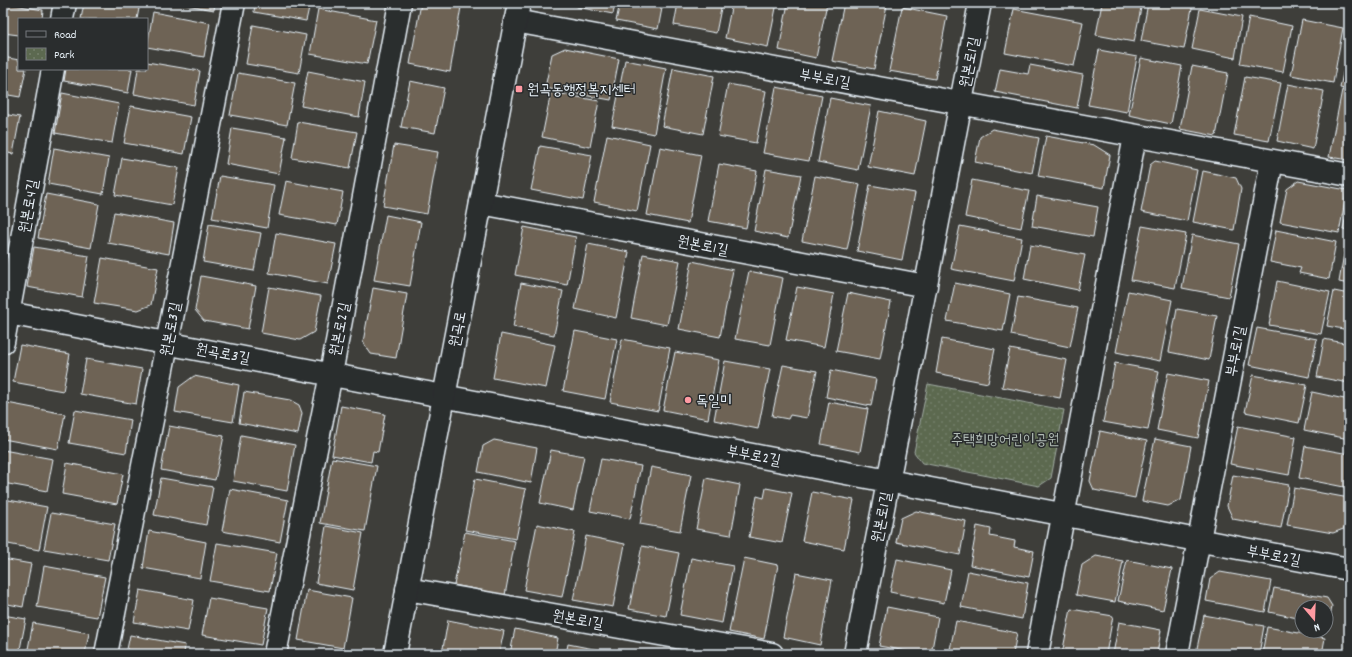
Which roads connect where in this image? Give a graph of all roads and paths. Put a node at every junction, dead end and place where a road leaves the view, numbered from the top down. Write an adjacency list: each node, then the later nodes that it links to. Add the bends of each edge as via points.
1 (65, 3): 6 (street)
2 (234, 3): 16 (street, 원본로3길)
3 (400, 3): 17 (street, 원본로2길)
4 (980, 3): 8 (street, 원본로1길)
5 (517, 12): 8 (street, 부부로1길); 12 (street, 원곡로)
6 (62, 18)
7 (53, 70): 14 (street, 원본로4길)
8 (961, 104): 9 (street, 부부로1길); 13 (street, 원본로1길)
9 (1135, 136): 10 (street, 부부로1길); 20 (street)
10 (1272, 161): 11 (street, 부부로1길); 21 (street, 부부로1길)
11 (1349, 175)
12 (480, 203): 13 (street, 원본로1길); 18 (street, 원곡로)
13 (926, 286): 19 (street, 원본로1길)
14 (6, 312): 15 (street, 원본로4길); 16 (street, 원곡로3길)
15 (3, 342)
16 (168, 343): 17 (street, 원곡로3길); 24 (street, 원본로3길)
17 (330, 374): 18 (street, 원곡로3길); 25 (street, 원본로2길)
18 (444, 396): 19 (street, 부부로2길); 23 (street, 원곡로)
19 (888, 481): 20 (street, 부부로2길); 28 (street, 원본로1길)
20 (1064, 514): 21 (street, 부부로2길); 29 (street)
21 (1199, 540): 22 (street, 부부로2길); 30 (street)
22 (1349, 569)
23 (407, 589): 26 (street, 원곡로); 27 (street, 원본로1길)
24 (106, 654)
25 (275, 654)
26 (395, 654)
27 (772, 654)
28 (855, 654)
29 (1038, 654)
30 (1178, 654)

